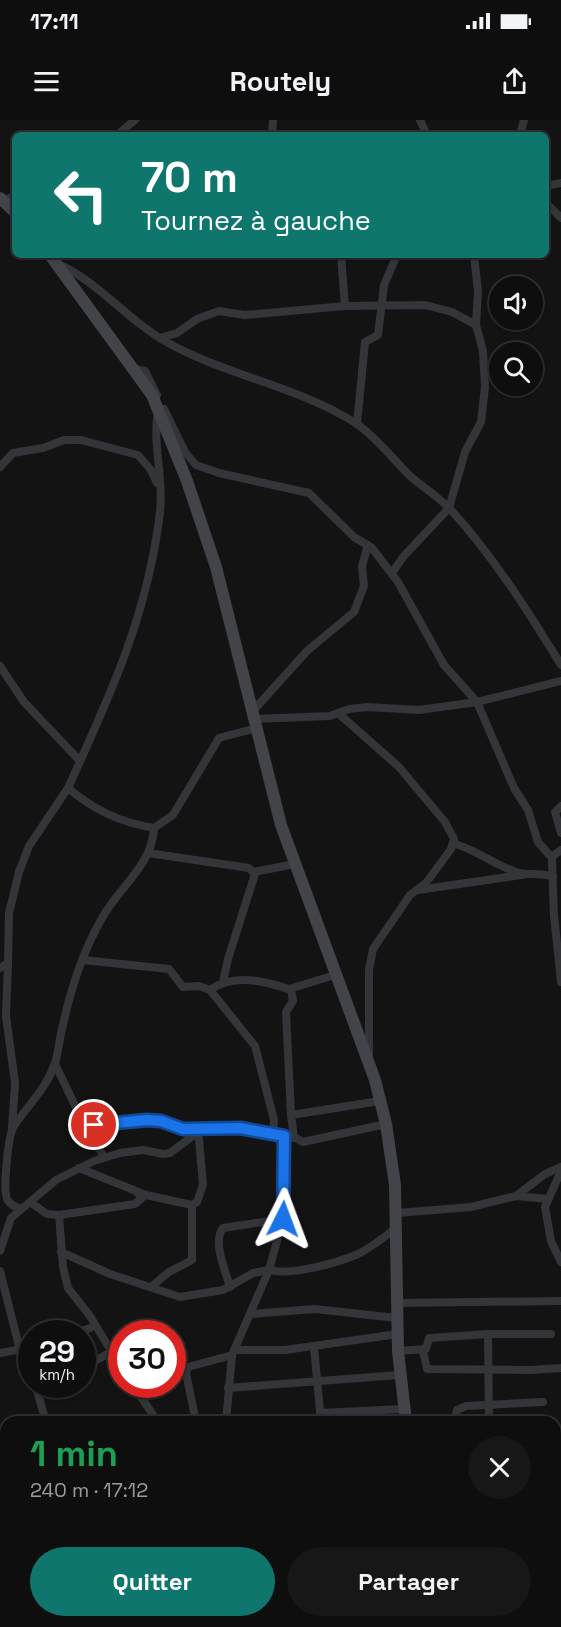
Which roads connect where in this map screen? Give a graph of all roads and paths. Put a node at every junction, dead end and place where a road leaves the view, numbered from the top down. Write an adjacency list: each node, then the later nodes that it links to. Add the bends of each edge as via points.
1 (135, 120): 2 (street)
2 (121, 132)
3 (549, 206): 4 (street)
4 (561, 218)
5 (341, 258): 10 (street)
6 (396, 258): 9 (street, via 384,285)
7 (474, 258): 11 (street)
8 (53, 259): 12 (street, via 99,287 138,326); 13 (street)
9 (381, 305): 10 (street); 11 (street, via 425,305 452,312); 15 (street, via 378,335 365,342)
10 (345, 306): 12 (street, via 245,315 219,312)
11 (476, 325): 18 (street, via 484,366 484,405)
12 (159, 338): 15 (street, via 203,360 311,400)
13 (134, 368): 14 (street); 19 (street, via 143,369 148,376 184,452 196,465 309,493 354,537)
14 (158, 411): 17 (street, via 154,440); 26 (street, via 216,567)
15 (357, 424): 18 (street)
16 (0, 467): 17 (street, via 13,453 64,440 81,440 138,455 151,470)
17 (160, 491): 27 (street, via 143,606 116,682)
18 (449, 508): 20 (street); 21 (street, via 513,588)
19 (368, 545): 20 (street); 26 (street, via 363,563 364,586 354,612 307,651)
20 (392, 573): 24 (street, via 444,665)
21 (561, 665)
22 (0, 666): 27 (street, via 24,702)
23 (561, 681): 24 (street)
24 (477, 702): 25 (street, via 420,710 383,706); 35 (street, via 514,788 528,810 538,842)
25 (338, 713): 26 (street); 32 (street, via 399,767 445,822)
26 (254, 719): 30 (street, via 219,738 173,815); 36 (street)
27 (80, 761): 28 (street)
28 (68, 788): 30 (street, via 102,813); 43 (street, via 29,846 19,872 9,913)
29 (561, 806): 31 (street, via 555,817)
30 (154, 828): 34 (street)
31 (561, 832)
32 (455, 844): 38 (street); 40 (street, via 426,883)
33 (561, 850): 35 (street)
34 (148, 853): 37 (street, via 249,868); 42 (street, via 103,916)
35 (552, 858): 39 (street)
36 (295, 864): 37 (street); 45 (street)
37 (253, 872): 46 (street, via 255,878)
38 (528, 874): 39 (street); 40 (street)
39 (553, 877): 41 (street)
40 (414, 891): 51 (street, via 371,958)
41 (557, 896): 47 (street)
42 (83, 960): 49 (street, via 169,969 183,987); 50 (street, via 70,996)
43 (8, 963): 44 (street); 56 (street, via 6,1016 15,1083)
44 (0, 968)
45 (335, 975): 48 (street); 51 (street)
46 (223, 982): 48 (street, via 246,979); 49 (street)
47 (561, 982)
48 (289, 989): 53 (street, via 293,1001 286,1012)
49 (210, 990): 58 (street, via 255,1046 274,1120)
50 (55, 1064): 54 (street); 56 (street, via 44,1088)
51 (369, 1064): 52 (street)
52 (380, 1101): 53 (street); 55 (street)
53 (291, 1115): 60 (street)
54 (81, 1118): 57 (street, via 94,1125 147,1120); 61 (street)
55 (386, 1124): 60 (street, via 303,1142); 72 (street)
56 (12, 1128): 69 (street, via 5,1187 7,1199)
57 (198, 1130): 58 (street, via 240,1128); 61 (street, via 166,1154 131,1150); 68 (street, via 204,1185)
58 (273, 1133): 59 (street)
59 (284, 1136): 60 (street); 71 (street)
60 (294, 1138)
61 (104, 1157): 62 (street)
62 (79, 1168): 64 (street); 67 (street, via 45,1187)
63 (561, 1169): 65 (street, via 545,1174); 66 (street)
64 (137, 1191): 68 (street); 70 (street, via 142,1198 135,1204)
65 (516, 1196): 66 (street); 72 (street)
66 (548, 1199): 75 (street, via 545,1207 551,1241)
67 (30, 1202): 69 (street); 70 (street, via 46,1214)
68 (192, 1205): 78 (street, via 192,1260)
69 (21, 1209): 73 (street, via 11,1218)
70 (59, 1215): 74 (street)
71 (283, 1219): 76 (street); 79 (street, via 224,1228 219,1233)
72 (398, 1220): 76 (street, via 382,1240 357,1254 283,1273); 81 (street)
73 (0, 1251)
74 (62, 1252): 78 (street); 84 (street, via 68,1288)
75 (561, 1262)
76 (269, 1270): 79 (street, via 253,1273); 82 (street)
77 (0, 1271): 85 (street)
78 (151, 1287): 79 (street, via 180,1297)
79 (230, 1287)
80 (561, 1301): 81 (street)
81 (397, 1303): 83 (street)
82 (250, 1314): 83 (street, via 315,1309); 96 (street)
83 (397, 1317): 87 (street)
84 (92, 1320)
85 (18, 1322)
86 (96, 1326): 90 (street)
87 (398, 1334): 91 (street); 94 (street)
88 (488, 1334): 89 (street); 93 (street, via 429,1338); 98 (street)
89 (551, 1334)
90 (108, 1347)
91 (314, 1347): 96 (street); 100 (street)
92 (18, 1350): 95 (street)
93 (423, 1351): 94 (street); 98 (street, via 427,1369)
94 (398, 1352): 99 (street)
95 (0, 1353)
96 (233, 1353): 101 (street); 108 (street, via 188,1367)
97 (561, 1368): 98 (street)
98 (488, 1369): 105 (street)
99 (399, 1375): 100 (street); 111 (street)
100 (317, 1380): 101 (street); 110 (street)
101 (228, 1388): 109 (street)
102 (41, 1398): 106 (street)
103 (142, 1398): 107 (street)
104 (543, 1402): 105 (street)
105 (488, 1404): 112 (street, via 457,1410); 113 (street)
106 (45, 1416)
107 (154, 1416)
108 (195, 1416)
109 (226, 1416)
110 (320, 1416)
111 (405, 1416)
112 (456, 1416)
113 (489, 1416)

